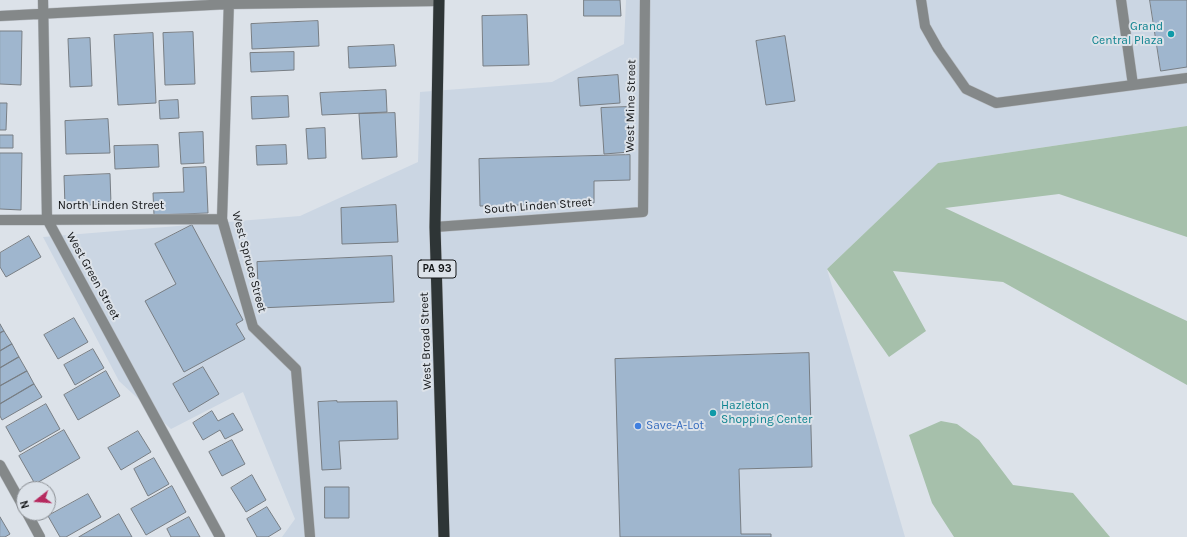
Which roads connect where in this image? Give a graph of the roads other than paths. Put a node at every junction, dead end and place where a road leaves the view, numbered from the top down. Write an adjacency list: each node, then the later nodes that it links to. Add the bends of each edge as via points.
1 (43, 0): 7 (street, West Green Street)
2 (439, 0): 6 (street); 15 (highway, West Broad Street / PA 93)
3 (645, 0): 11 (street, West Mine Street)
4 (921, 0): 10 (street, via 925,26 966,89 996,103)
5 (1120, 0): 10 (street)
6 (229, 2): 7 (street); 13 (street, West Spruce Street)
7 (43, 14): 8 (street); 12 (street, West Green Street)
8 (0, 16)
9 (1187, 78): 10 (street)
10 (1133, 85)
11 (643, 212): 15 (street, South Linden Street)
12 (47, 219): 13 (street, North Linden Street); 14 (street, North Linden Street); 20 (street, West Green Street)
13 (222, 219): 21 (street, West Spruce Street, via 253,327 296,369)
14 (0, 220)
15 (436, 227): 22 (highway, West Broad Street / PA 93)
16 (0, 465): 17 (street)
17 (16, 494)
18 (31, 521): 19 (street)
19 (40, 537)
20 (220, 537)
21 (310, 537)
22 (444, 537)

